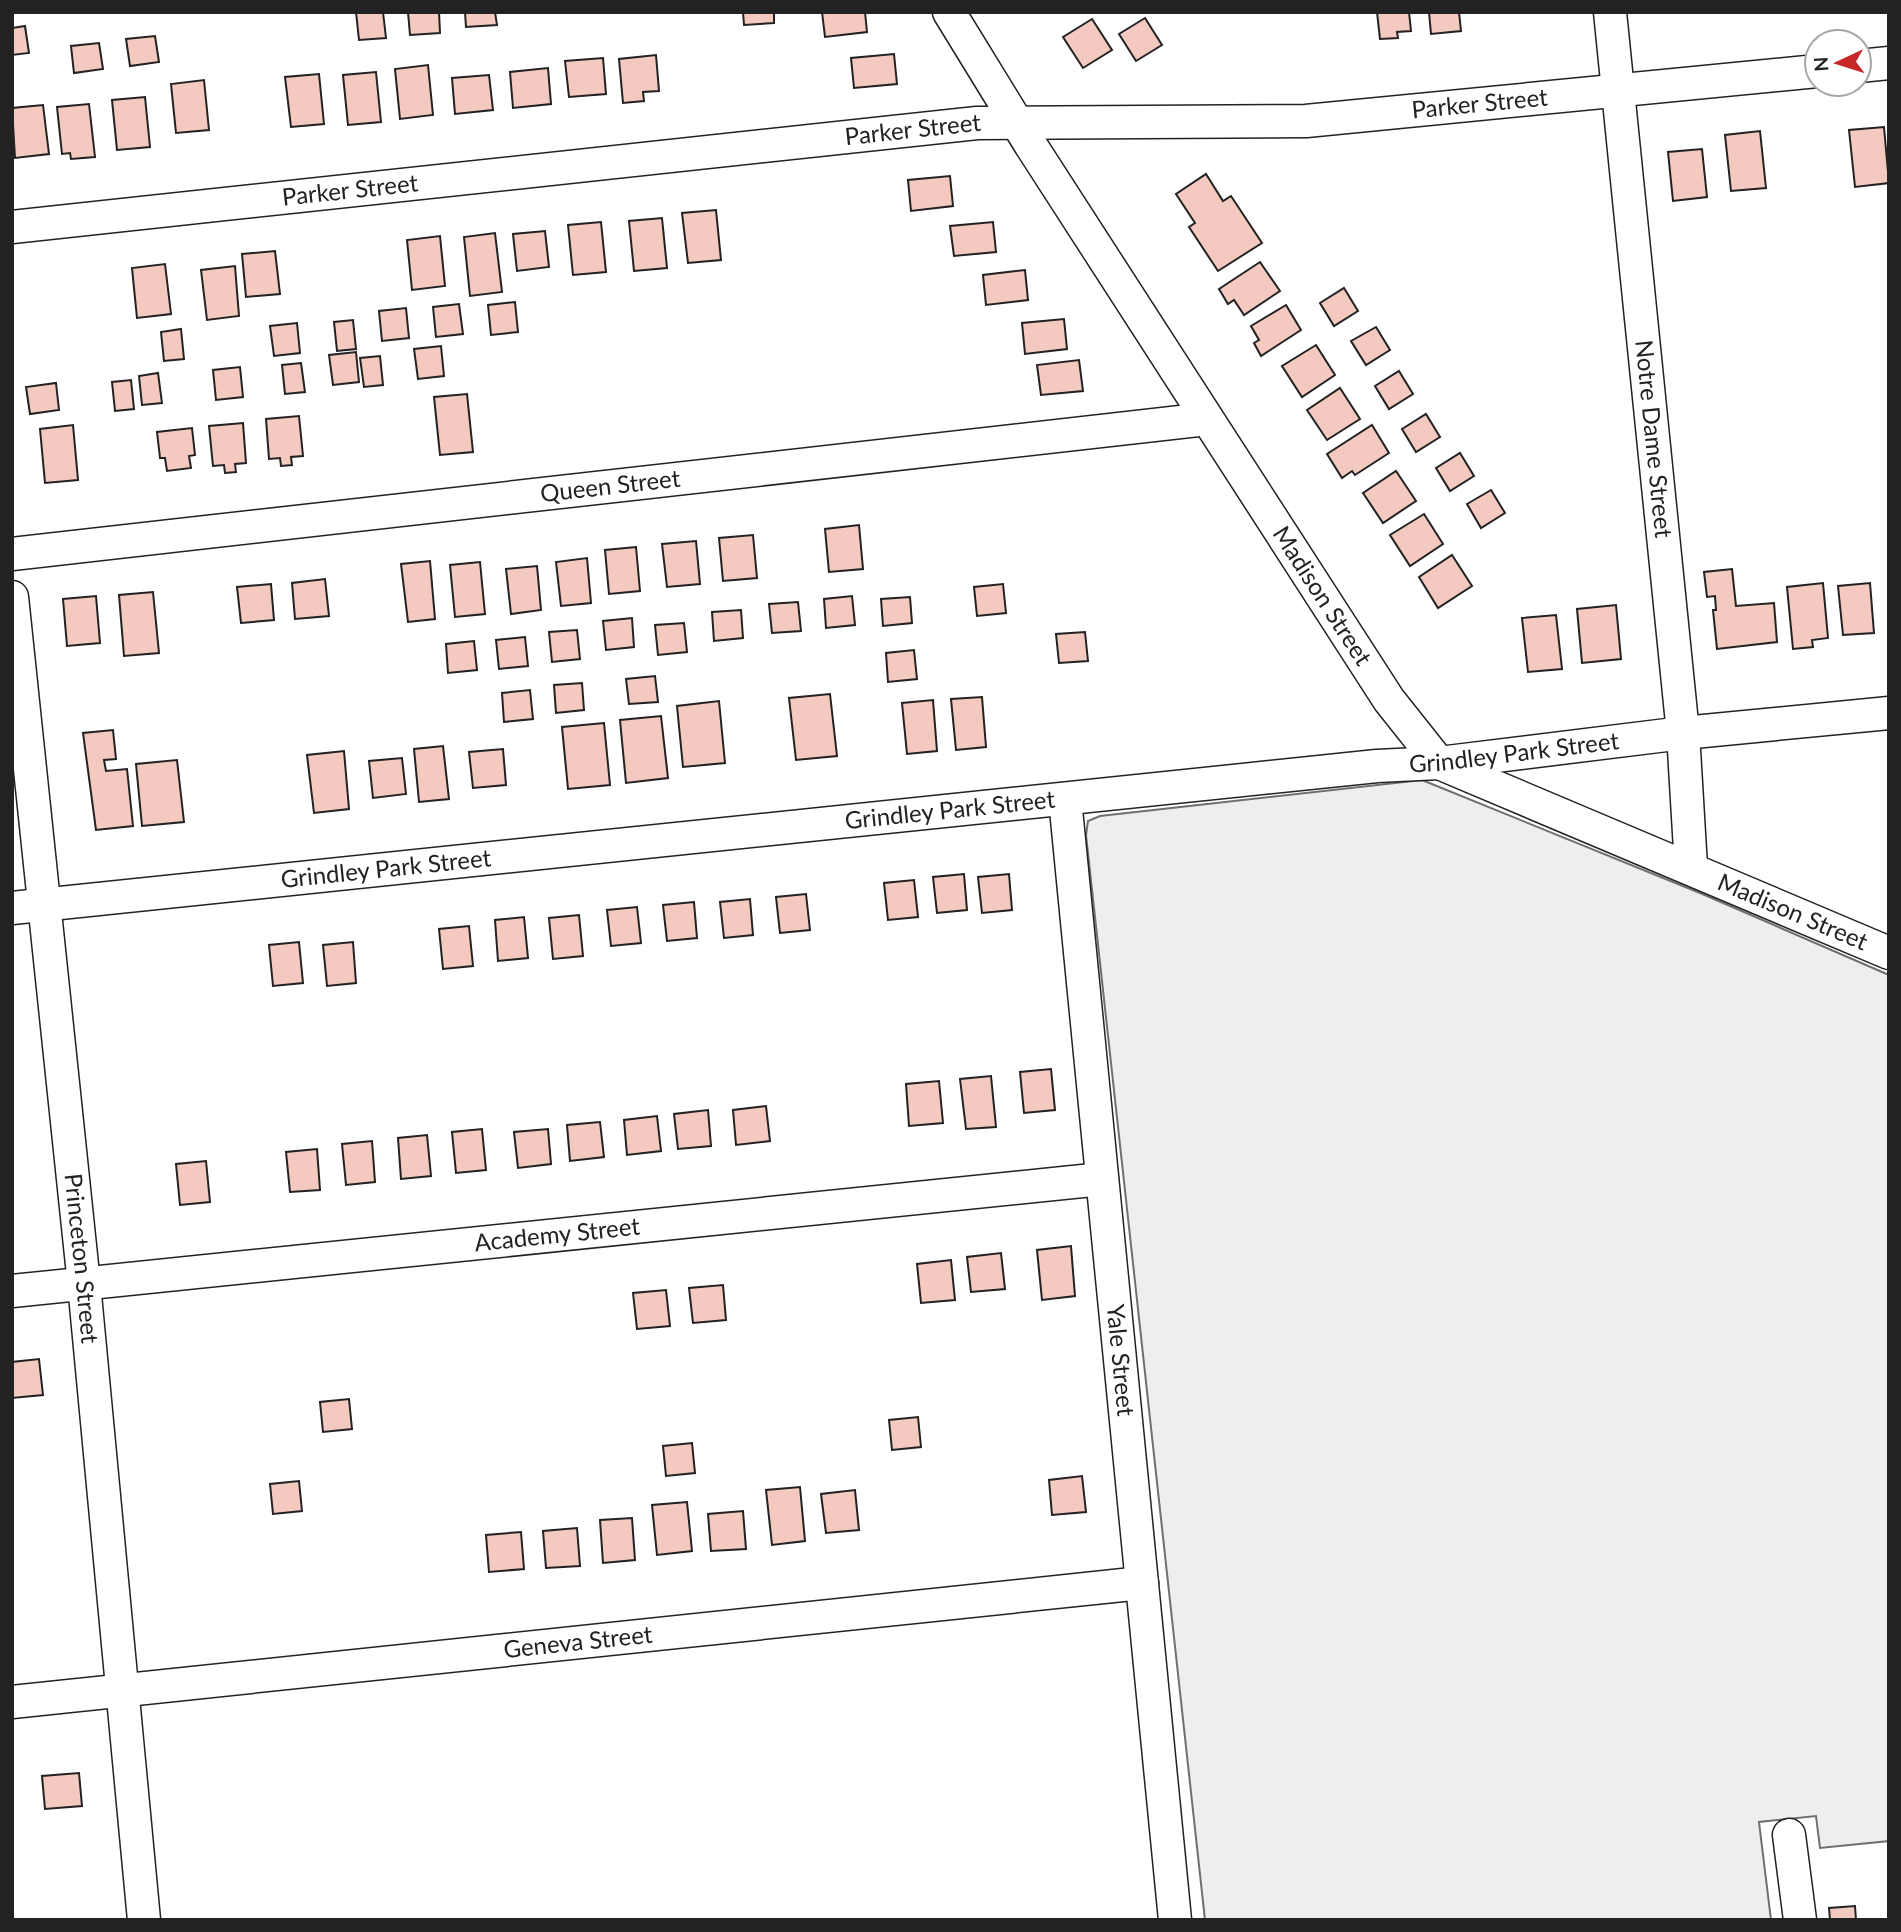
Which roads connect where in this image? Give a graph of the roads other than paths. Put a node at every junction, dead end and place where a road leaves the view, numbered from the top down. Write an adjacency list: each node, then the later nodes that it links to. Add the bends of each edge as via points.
1 (949, 12): 5 (street, Madison Street)
2 (1610, 12): 4 (street, Notre Dame Street)
3 (1803, 72): 4 (street, Parker Street)
4 (1618, 90): 5 (street, Parker Street, via 1306,121); 11 (street, Notre Dame Street)
5 (1018, 121): 6 (street, Parker Street); 7 (street, Madison Street)
6 (12, 227)
7 (1207, 419): 8 (street, Queen Street); 12 (street, Madison Street, via 1390,700)
8 (12, 554)
9 (12, 597): 15 (street, Princeton Street)
10 (1889, 712): 11 (street, Grindley Park Street)
11 (1682, 733): 12 (street, Grindley Park Street); 14 (street, Notre Dame Street)
12 (1439, 763): 13 (street, Grindley Park Street); 14 (street, Madison Street)
13 (1065, 799): 15 (street, Grindley Park Street); 18 (street, Yale Street)
14 (1691, 867): 17 (street, Madison Street)
15 (44, 904): 16 (street, Grindley Park Street); 19 (street, Princeton Street)
16 (12, 908)
17 (1889, 953)
18 (1102, 1179): 19 (street, Academy Street); 21 (street, Yale Street)
19 (84, 1284): 20 (street, Academy Street); 22 (street, Princeton Street)
20 (12, 1291)
21 (1142, 1583): 22 (street, Geneva Street); 26 (street, Yale Street)
22 (122, 1690): 23 (street, Geneva Street); 25 (street, Princeton Street)
23 (12, 1702)
24 (1790, 1835): 27 (street)
25 (145, 1920)
26 (1175, 1920)
27 (1800, 1920)

